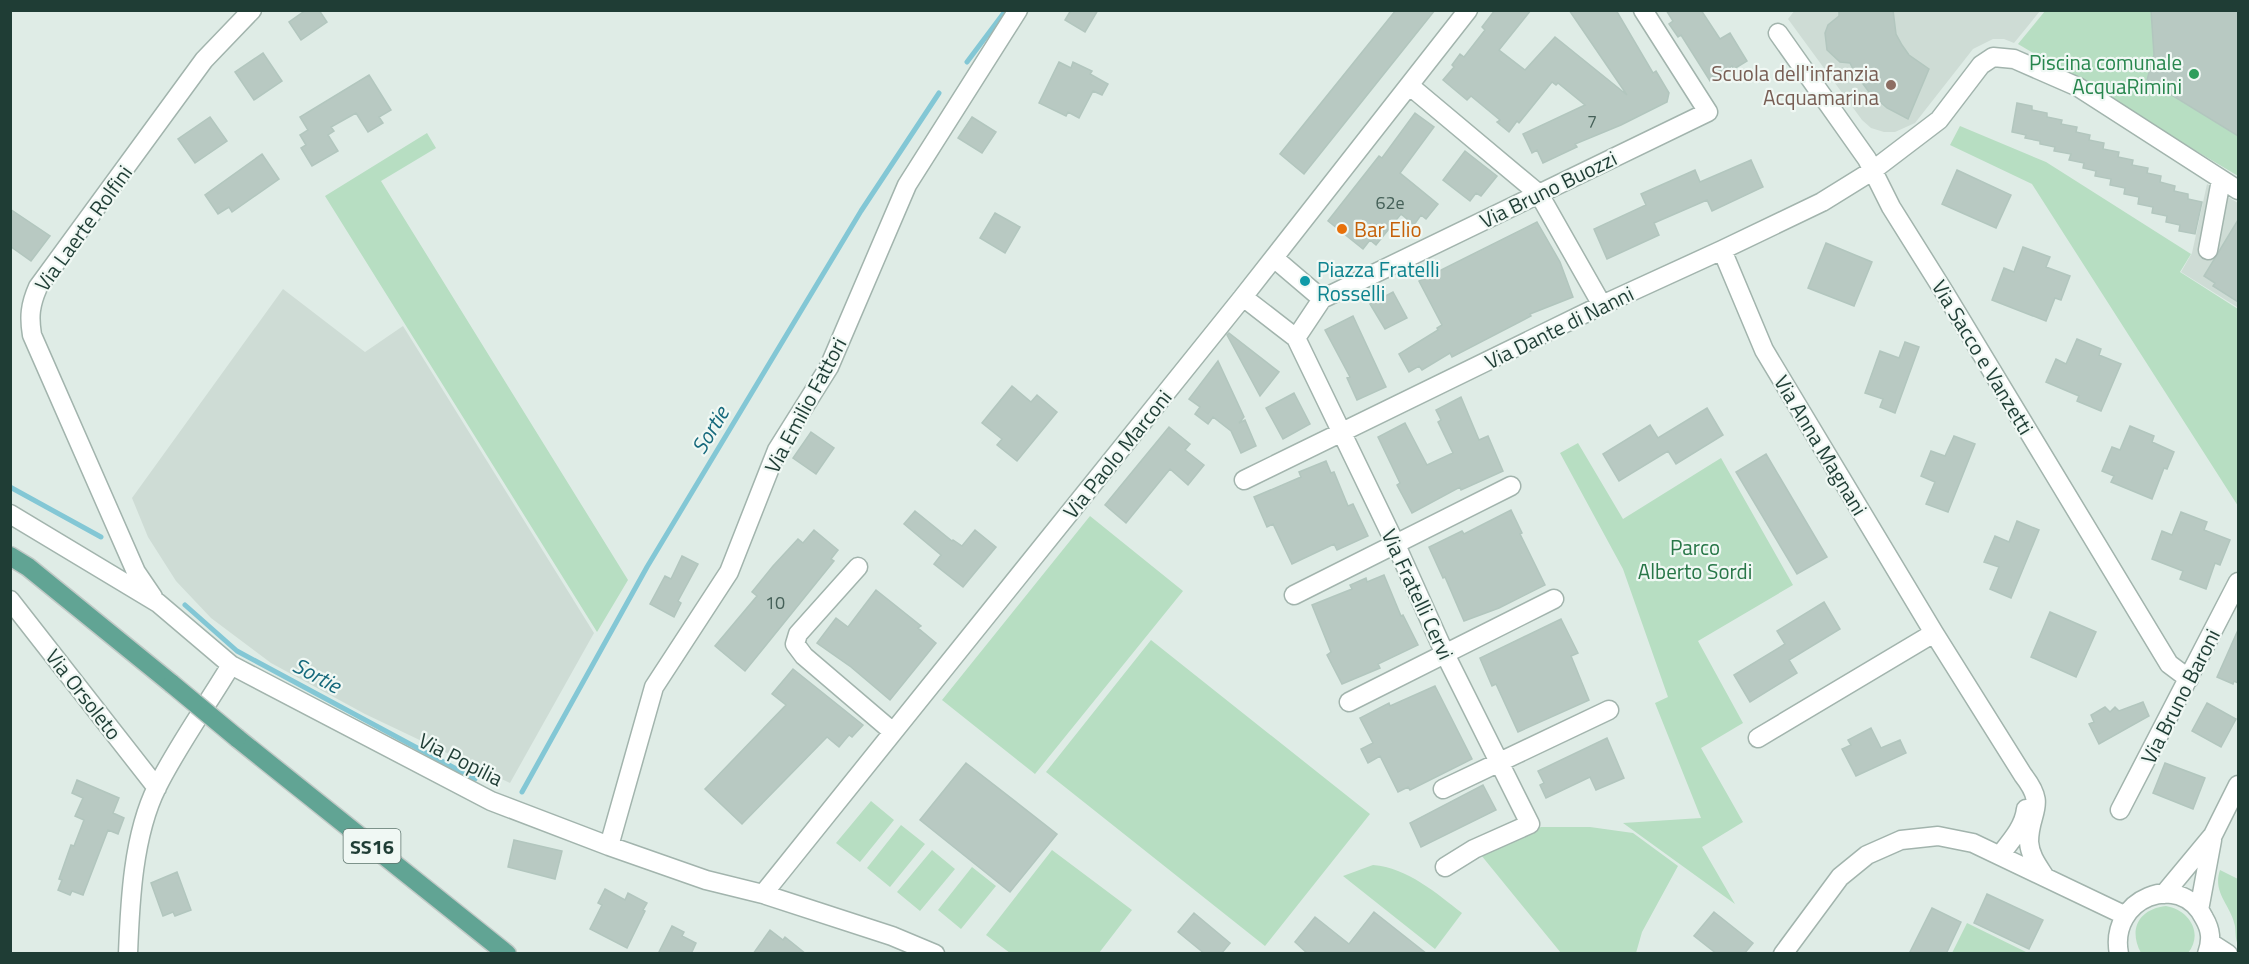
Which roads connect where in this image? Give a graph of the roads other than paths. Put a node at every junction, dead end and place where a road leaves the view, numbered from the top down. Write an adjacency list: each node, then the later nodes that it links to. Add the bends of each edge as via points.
1 (252, 10): 29 (street, Via Laerte Rolfini, via 204,60 38,287 31,302 32,335 136,572)
2 (1018, 10): 45 (street, Via Emilio Fattori, via 907,184 829,367 777,450 729,572 654,687)
3 (1468, 10): 6 (street, Via Paolo Marconi)
4 (1643, 10): 10 (street, Via Bruno Buozzi, via 1708,112)
5 (1778, 33): 7 (street, Via Sacco e Vanzetti)
6 (1410, 86): 10 (street); 13 (street, Via Paolo Marconi)
7 (1872, 171): 8 (street, Via Dante di Nanni, via 1939,120 1987,60 1998,56 2017,67 2078,87); 11 (street, Via Dante di Nanni, via 1822,202); 33 (street, Via Sacco e Vanzetti, via 2169,664)
8 (2221, 180): 9 (street, Via Dante di Nanni); 12 (street)
9 (2238, 190)
10 (1539, 194): 15 (street, Via Bruno Buozzi); 16 (street)
11 (1722, 250): 16 (street, Via Dante di Nanni); 30 (street, Via Anna Magnani, via 1764,350)
12 (2208, 250)
13 (1274, 258): 14 (street, Via Paolo Marconi); 15 (street)
14 (1243, 297): 17 (street, Via Fratelli Cervi); 36 (street, Via Paolo Marconi)
15 (1322, 299): 17 (street)
16 (1602, 305): 18 (street, Via Dante di Nanni)
17 (1296, 338): 18 (street, Via Fratelli Cervi)
18 (1341, 433): 19 (street, Via Dante di Nanni); 22 (street, Via Fratelli Cervi)
19 (1244, 480)
20 (1511, 486): 22 (street)
21 (10, 514): 29 (street, Via Popilia)
22 (1396, 545): 26 (street); 31 (street, Via Fratelli Cervi)
23 (10, 556): 55 (main road, SS16, bridge)
24 (858, 567): 36 (street, via 798,634 795,644 804,657)
25 (2238, 582): 33 (street, Via Bruno Baroni)
26 (1294, 595)
27 (1554, 599): 31 (street)
28 (10, 600): 41 (street, Via Orsoleto)
29 (158, 603): 32 (street, Via Popilia)
30 (1934, 633): 37 (street); 39 (street, Via Anna Magnani)
31 (1445, 654): 34 (street); 38 (street, Via Fratelli Cervi)
32 (231, 665): 41 (street); 45 (street, Via Popilia, via 491,801)
33 (2189, 679): 43 (street, Via Bruno Baroni)
34 (1349, 702)
35 (1609, 710): 38 (street)
36 (893, 732): 49 (street, Via Paolo Marconi)
37 (1758, 738)
38 (1499, 761): 42 (street); 47 (street, Via Fratelli Cervi, via 1530,824)
39 (2022, 775): 46 (street, Via Anna Magnani, via 2027,796 2025,818); 48 (street, Via Anna Magnani, via 2033,788 2037,804 2029,844)
40 (2238, 785): 44 (street)
41 (157, 788): 54 (street, via 146,816 131,883)
42 (1443, 789)
43 (2120, 810)
44 (2213, 835): 50 (street); 51 (street)
45 (609, 846): 49 (street, Via Popilia, via 706,880)
46 (2000, 855): 48 (street); 57 (street, via 1973,843 1938,836 1900,840 1875,851 1840,877)
47 (1445, 867)
48 (2045, 877): 52 (street)
49 (763, 894): 56 (street, Via Popilia)
50 (2164, 894): 51 (street, via 2186,898); 52 (street, via 2148,896)
51 (2199, 910): 53 (street, via 2209,928)
52 (2124, 915): 58 (street, via 2118,928)
53 (2209, 948): 59 (street)
54 (128, 954)
55 (507, 954)
56 (935, 954)
57 (1783, 954)
58 (2119, 954)
59 (2228, 954)

